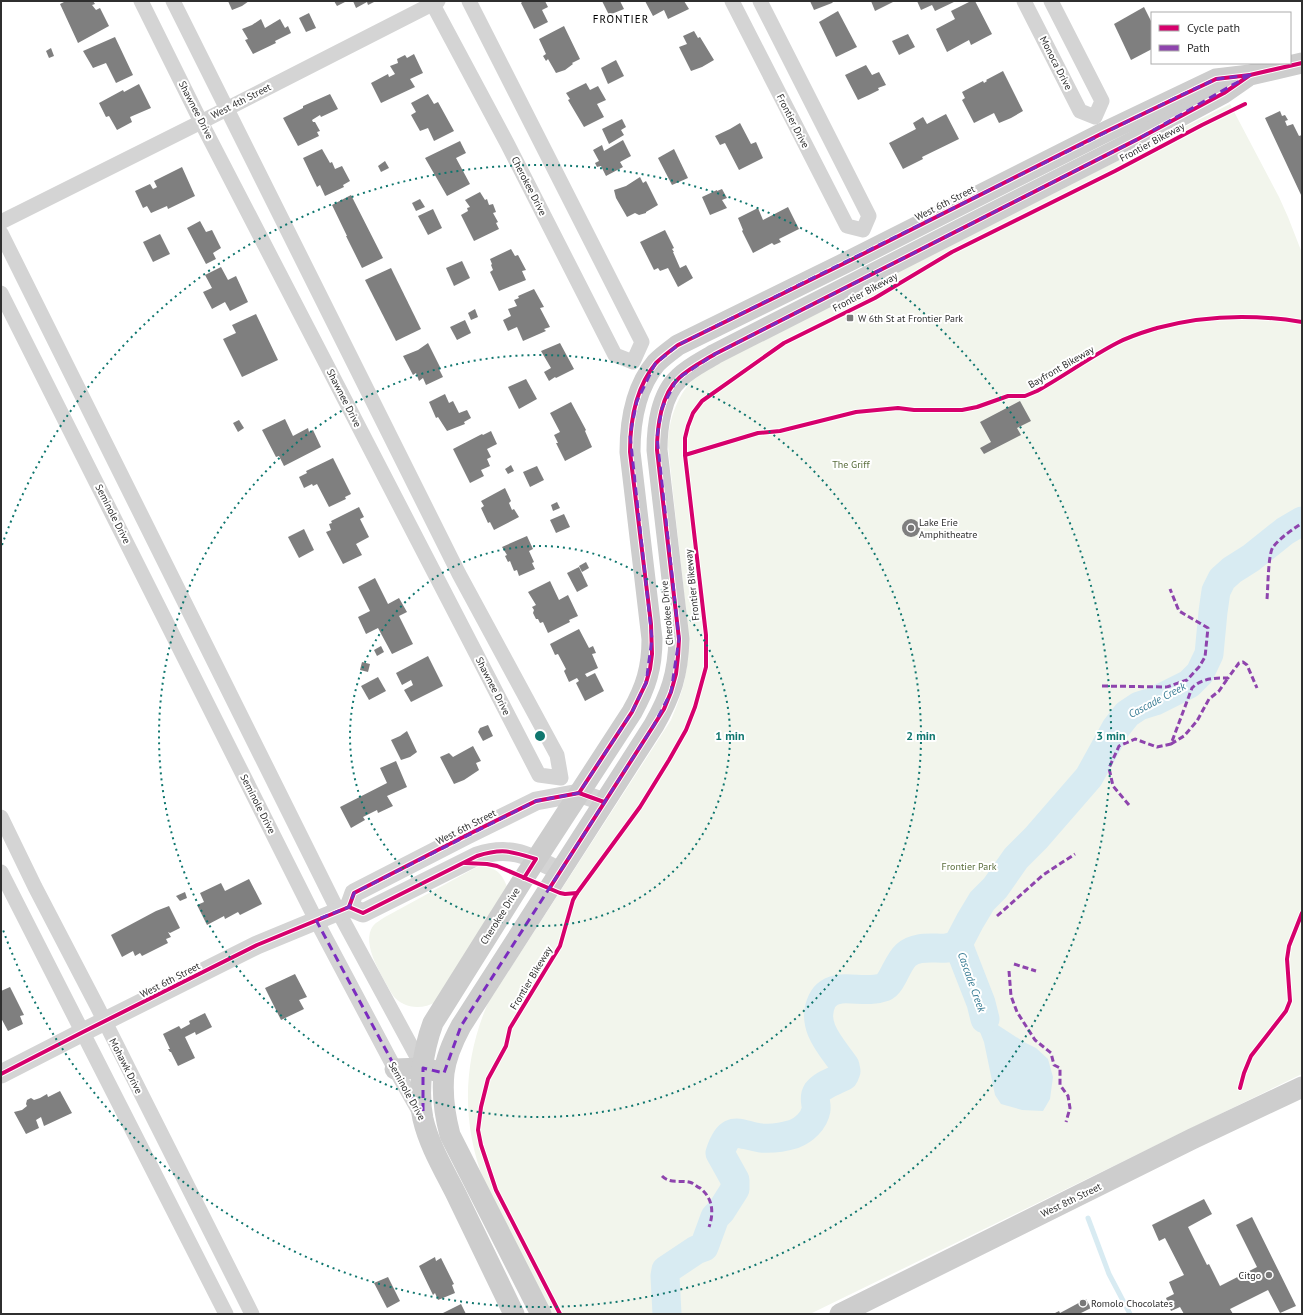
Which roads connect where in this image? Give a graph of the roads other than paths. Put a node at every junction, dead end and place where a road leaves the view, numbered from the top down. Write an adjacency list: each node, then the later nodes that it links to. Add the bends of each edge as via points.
1 (141, 1): 12 (street, Shawnee Drive)
2 (173, 1): 11 (street)
3 (469, 1): 21 (street, via 642,342)
4 (732, 1): 16 (street, Frontier Drive, via 847,226)
5 (760, 1): 16 (street, via 869,216)
6 (1024, 1): 13 (street, Monoca Drive, via 1080,111)
7 (1051, 1): 13 (street, via 1102,101)
8 (434, 2): 11 (street, West 4th Street); 21 (street, Cherokee Drive, via 615,355)
9 (1302, 63): 10 (main road, West 6th Street)
10 (1250, 75): 13 (main road, West 6th Street, via 1216,79); 14 (main road, West 6th Street, via 1224,93)
11 (227, 108): 12 (street, West 4th Street); 24 (street, via 459,574 557,755)
12 (201, 122): 15 (street, West 4th Street); 24 (street, Shawnee Drive, via 539,775)
13 (1098, 125): 14 (street); 18 (main road, West 6th Street)
14 (1111, 153): 19 (main road, West 6th Street)
15 (1, 222)
16 (863, 230): 18 (street)
17 (1, 233): 31 (street)
18 (873, 249): 19 (street); 22 (main road, West 6th Street, via 678,345 664,356)
19 (882, 269): 23 (main road, West 6th Street, via 714,354 677,379)
20 (1, 293): 32 (street, Seminole Drive)
21 (633, 362): 22 (street)
22 (651, 372): 23 (street, via 653,388); 25 (main road, Cherokee Drive, via 632,418 630,452 651,624 650,669 632,712)
23 (669, 392): 26 (main road, Cherokee Drive, via 658,423 657,450 678,627 676,674 671,692 654,726)
24 (561, 778): 25 (street)
25 (579, 793): 26 (street); 28 (main road, Cherokee Drive); 31 (street, West 6th Street, via 536,801 467,835 354,893)
26 (604, 802): 29 (main road, Cherokee Drive)
27 (1, 817): 33 (street, Mohawk Drive)
28 (536, 859): 29 (street); 31 (street, via 518,852 490,852 363,913); 36 (main road, Cherokee Drive, via 433,1023 427,1039)
29 (560, 871): 37 (main road, Cherokee Drive, via 460,1026 453,1040)
30 (1, 872): 34 (street)
31 (344, 909): 32 (street, West 6th Street); 36 (street)
32 (316, 920): 33 (street, West 6th Street, via 257,945); 35 (street, Seminole Drive)
33 (104, 1022): 34 (street, West 6th Street); 42 (street, Mohawk Drive)
34 (83, 1032): 38 (street, West 6th Street); 41 (street)
35 (395, 1068): 36 (main road); 40 (street, Seminole Drive)
36 (423, 1068): 37 (main road); 40 (main road, Cherokee Drive)
37 (444, 1073): 44 (main road, Cherokee Drive, via 450,1135)
38 (1, 1074)
39 (1302, 1087): 45 (main road, West 8th Street, via 1185,1142)
40 (424, 1119): 43 (main road, Seminole Drive, via 436,1152)
41 (226, 1314)
42 (252, 1314)
43 (514, 1314)
44 (541, 1314)
45 (840, 1314)

